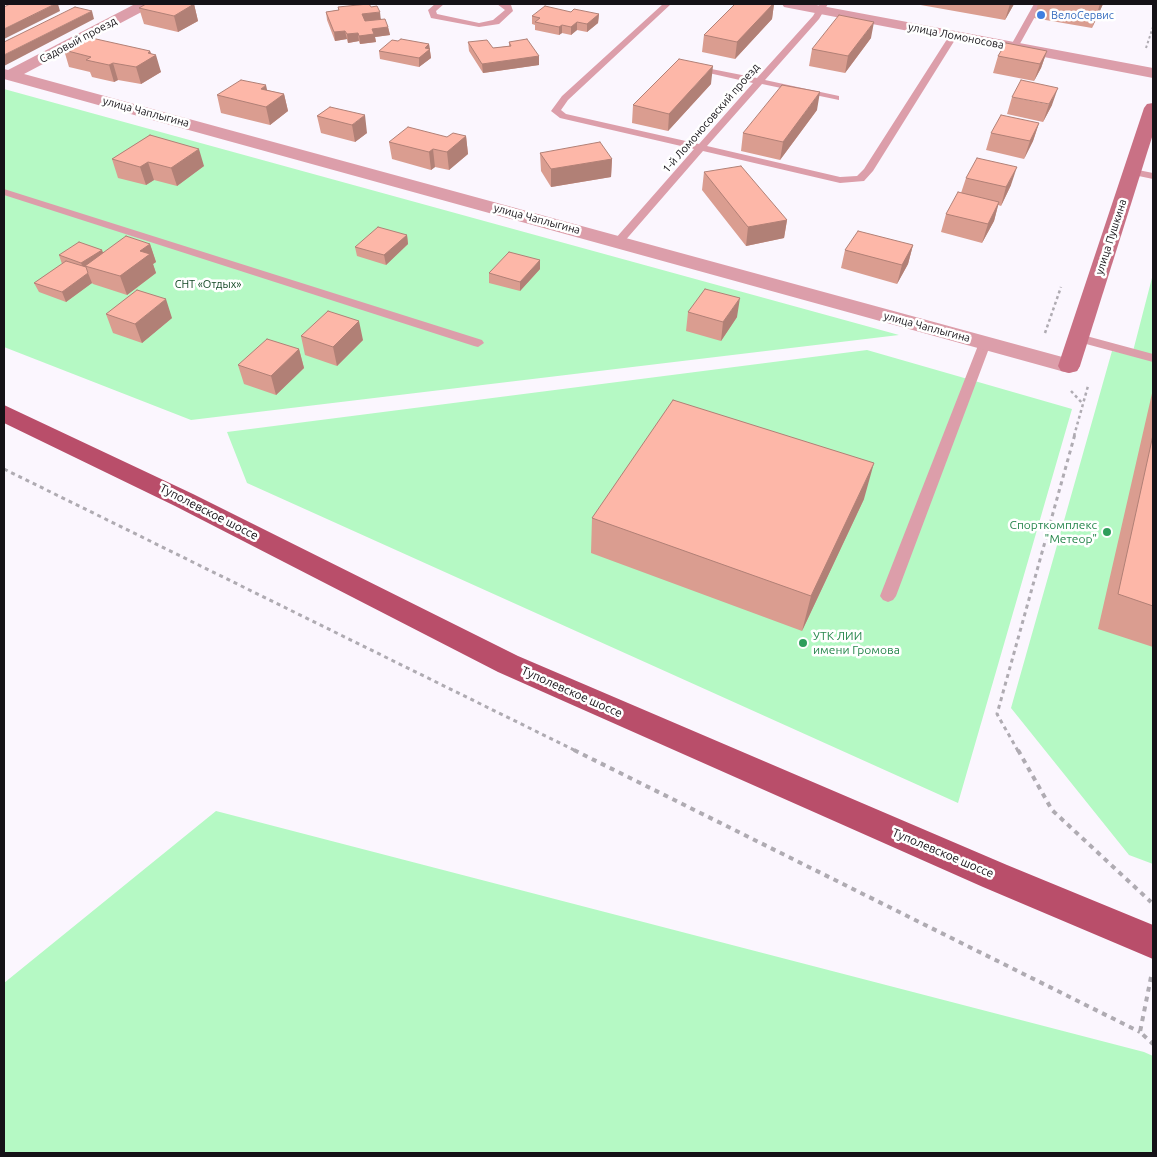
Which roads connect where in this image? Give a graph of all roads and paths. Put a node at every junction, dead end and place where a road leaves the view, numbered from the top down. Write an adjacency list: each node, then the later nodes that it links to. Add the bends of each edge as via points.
1 (146, 4): 12 (street, Садовый проезд)
2 (440, 4): 3 (lane, via 432,10 434,16 479,25 496,22 510,11)
3 (500, 4)
4 (667, 4): 16 (lane, via 565,98 556,111 563,116)
5 (789, 4): 7 (street, улица Ломоносова)
6 (1038, 4): 9 (lane)
7 (822, 7): 8 (street, улица Ломоносова); 13 (lane, 1-й Ломоносовский проезд)
8 (954, 35): 9 (street, улица Ломоносова); 16 (lane, via 860,179 840,180)
9 (1014, 47): 11 (street, улица Ломоносова)
10 (681, 64): 13 (lane)
11 (1153, 73)
12 (7, 74): 20 (street, улица Чаплыгина)
13 (759, 81): 14 (lane); 16 (lane, 1-й Ломоносовский проезд)
14 (836, 98)
15 (1153, 108): 17 (street, улица Пушкина)
16 (701, 148): 20 (lane, 1-й Ломоносовский проезд)
17 (1133, 172): 18 (lane); 21 (street, улица Пушкина)
18 (1153, 176)
19 (4, 192): 22 (lane)
20 (619, 241): 23 (street, улица Чаплыгина)
21 (1079, 338): 24 (lane); 25 (street, улица Пушкина)
22 (478, 343)
23 (985, 343): 25 (street, улица Чаплыгина); 29 (lane)
24 (1153, 358)
25 (1070, 366)
26 (1083, 404): 30 (path, via 997,714 1052,810)
27 (4, 413): 31 (main road, Туполевское шоссе, via 508,664)
28 (4, 469): 33 (path)
29 (888, 596)
30 (1153, 903)
31 (1153, 942)
32 (1152, 972): 33 (path)
33 (1140, 1032): 34 (path)
34 (1153, 1044)

